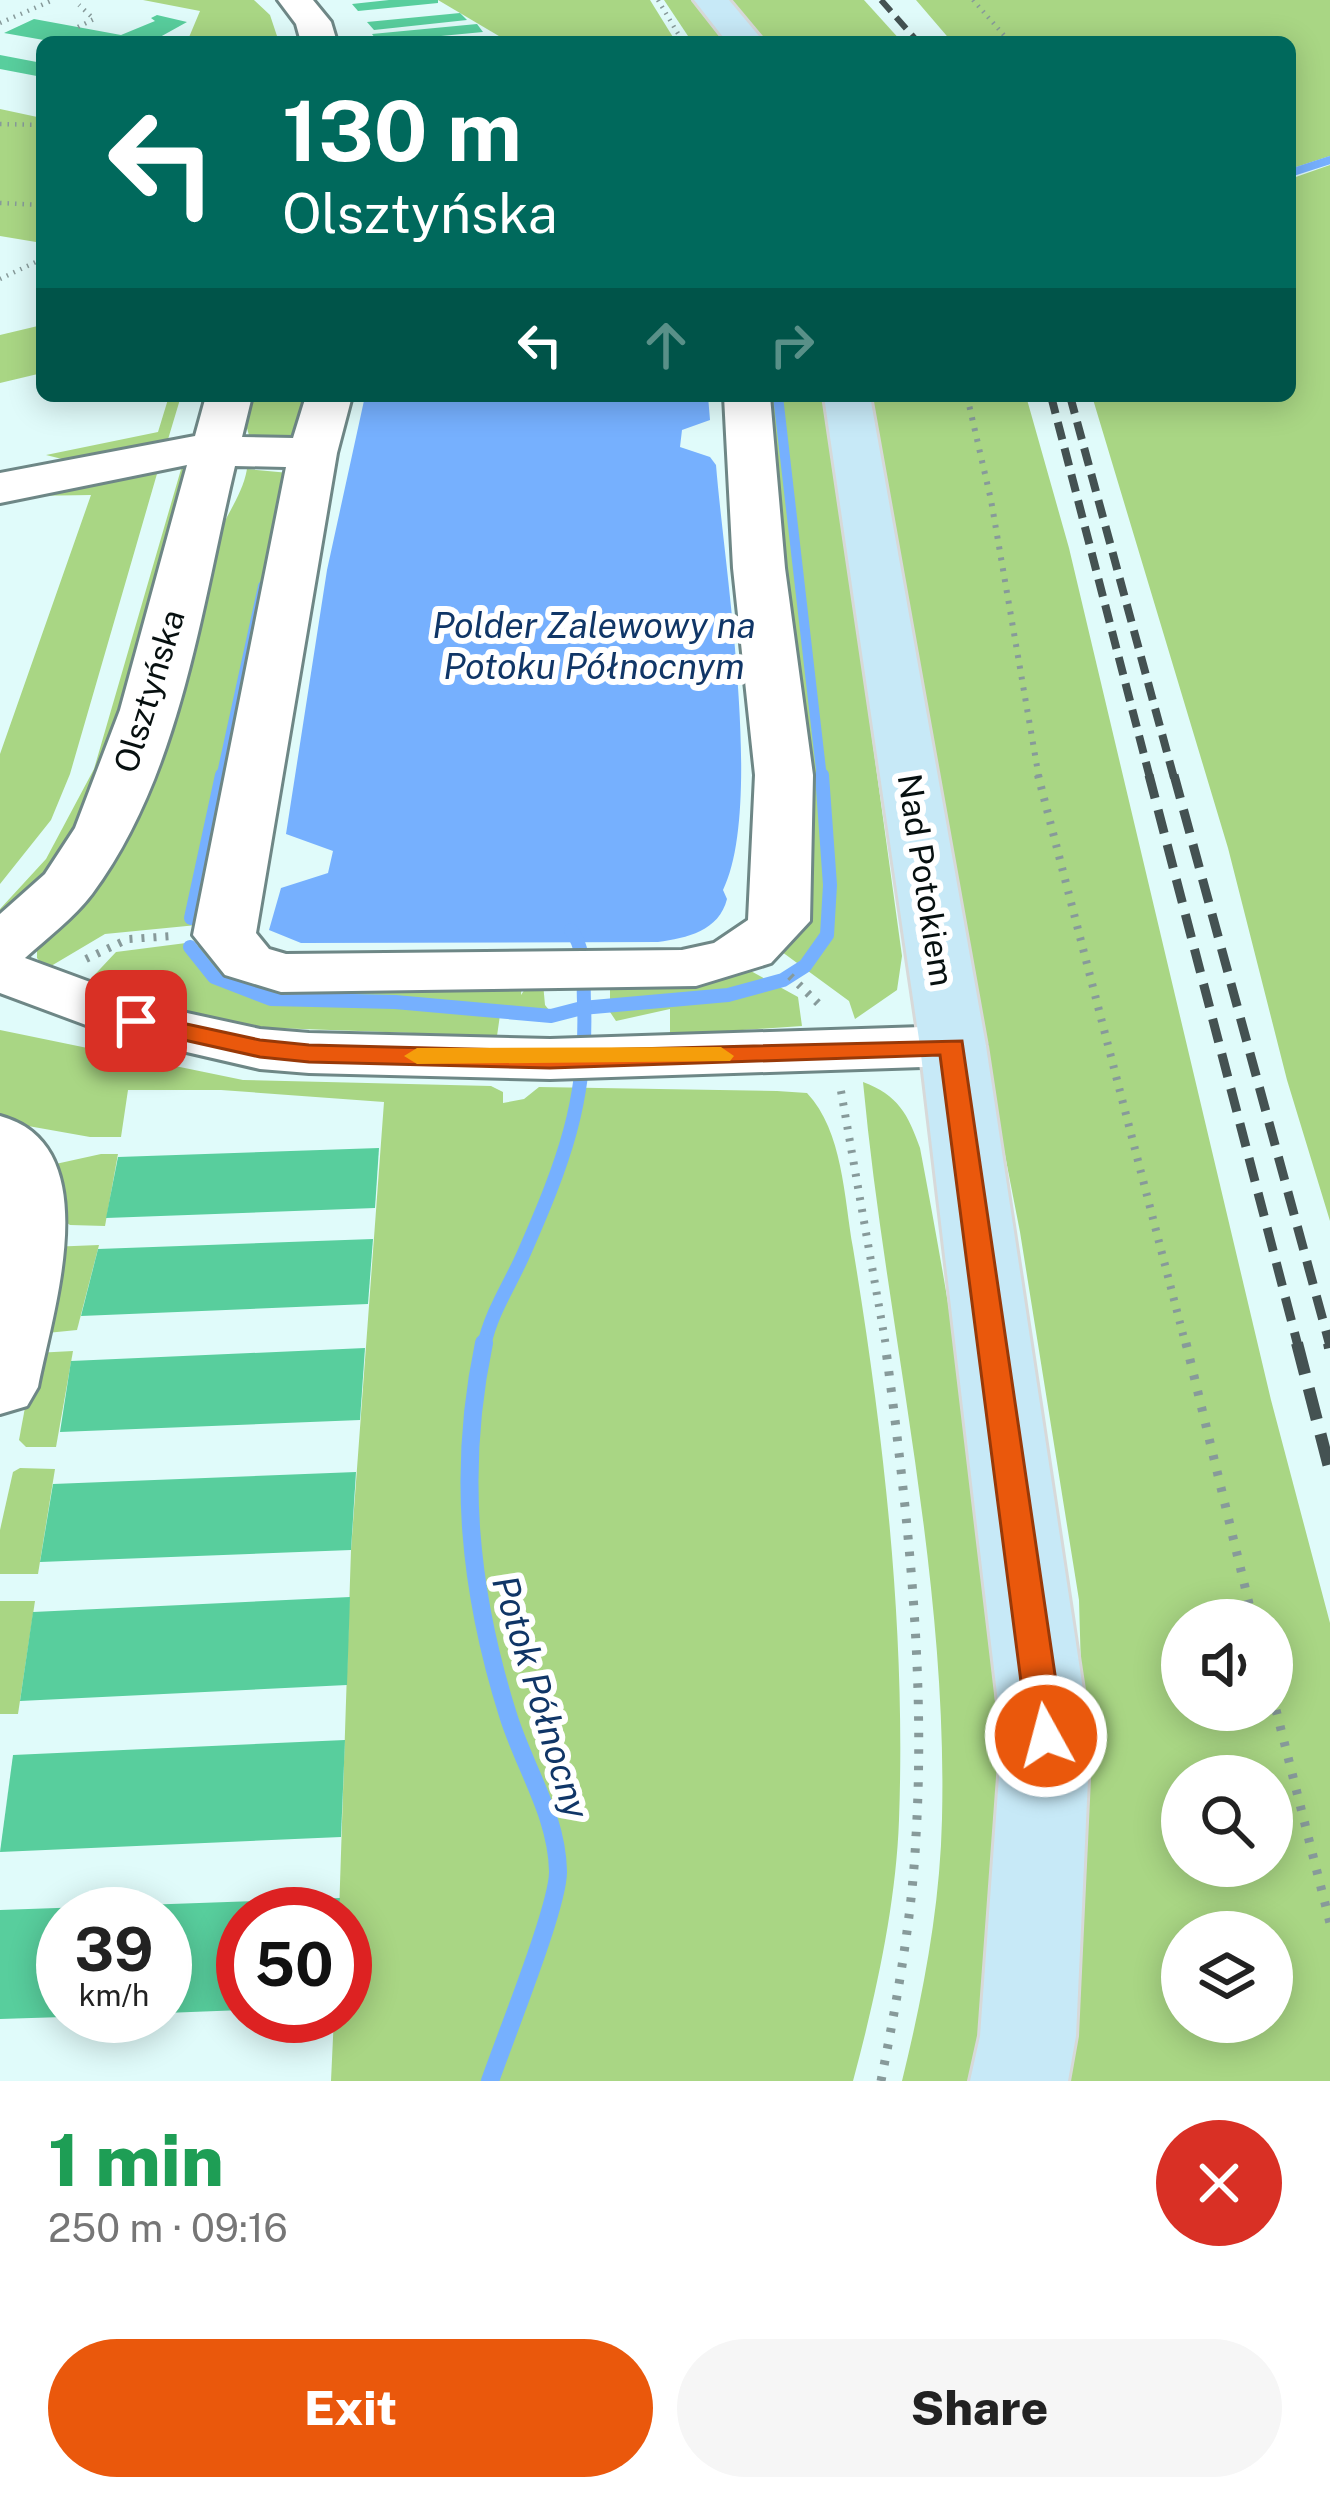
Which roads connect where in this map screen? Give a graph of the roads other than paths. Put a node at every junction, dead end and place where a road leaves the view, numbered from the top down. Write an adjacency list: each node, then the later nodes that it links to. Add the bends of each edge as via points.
1 (295, 0): 3 (street)
2 (711, 0): 4 (main road)
3 (317, 36)
4 (741, 36)
5 (228, 402): 9 (street, Olsztyńska)
6 (327, 402): 10 (street)
7 (748, 402): 10 (street, via 785,800 779,921 739,956 682,969 281,974 248,962 224,935)
8 (848, 402): 14 (main road, Nad Potokiem)
9 (217, 449): 10 (street); 11 (street); 12 (street, Olsztyńska, via 148,710 105,828 68,886)
10 (313, 453)
11 (0, 488)
12 (0, 948)
13 (0, 971): 14 (street, via 136,1021 260,1048 550,1059)
14 (953, 1046): 17 (main road, Nad Potokiem, via 1046,1736)
15 (0, 1138): 16 (street, via 22,1150 31,1207)
16 (0, 1387)
17 (1019, 2081)

